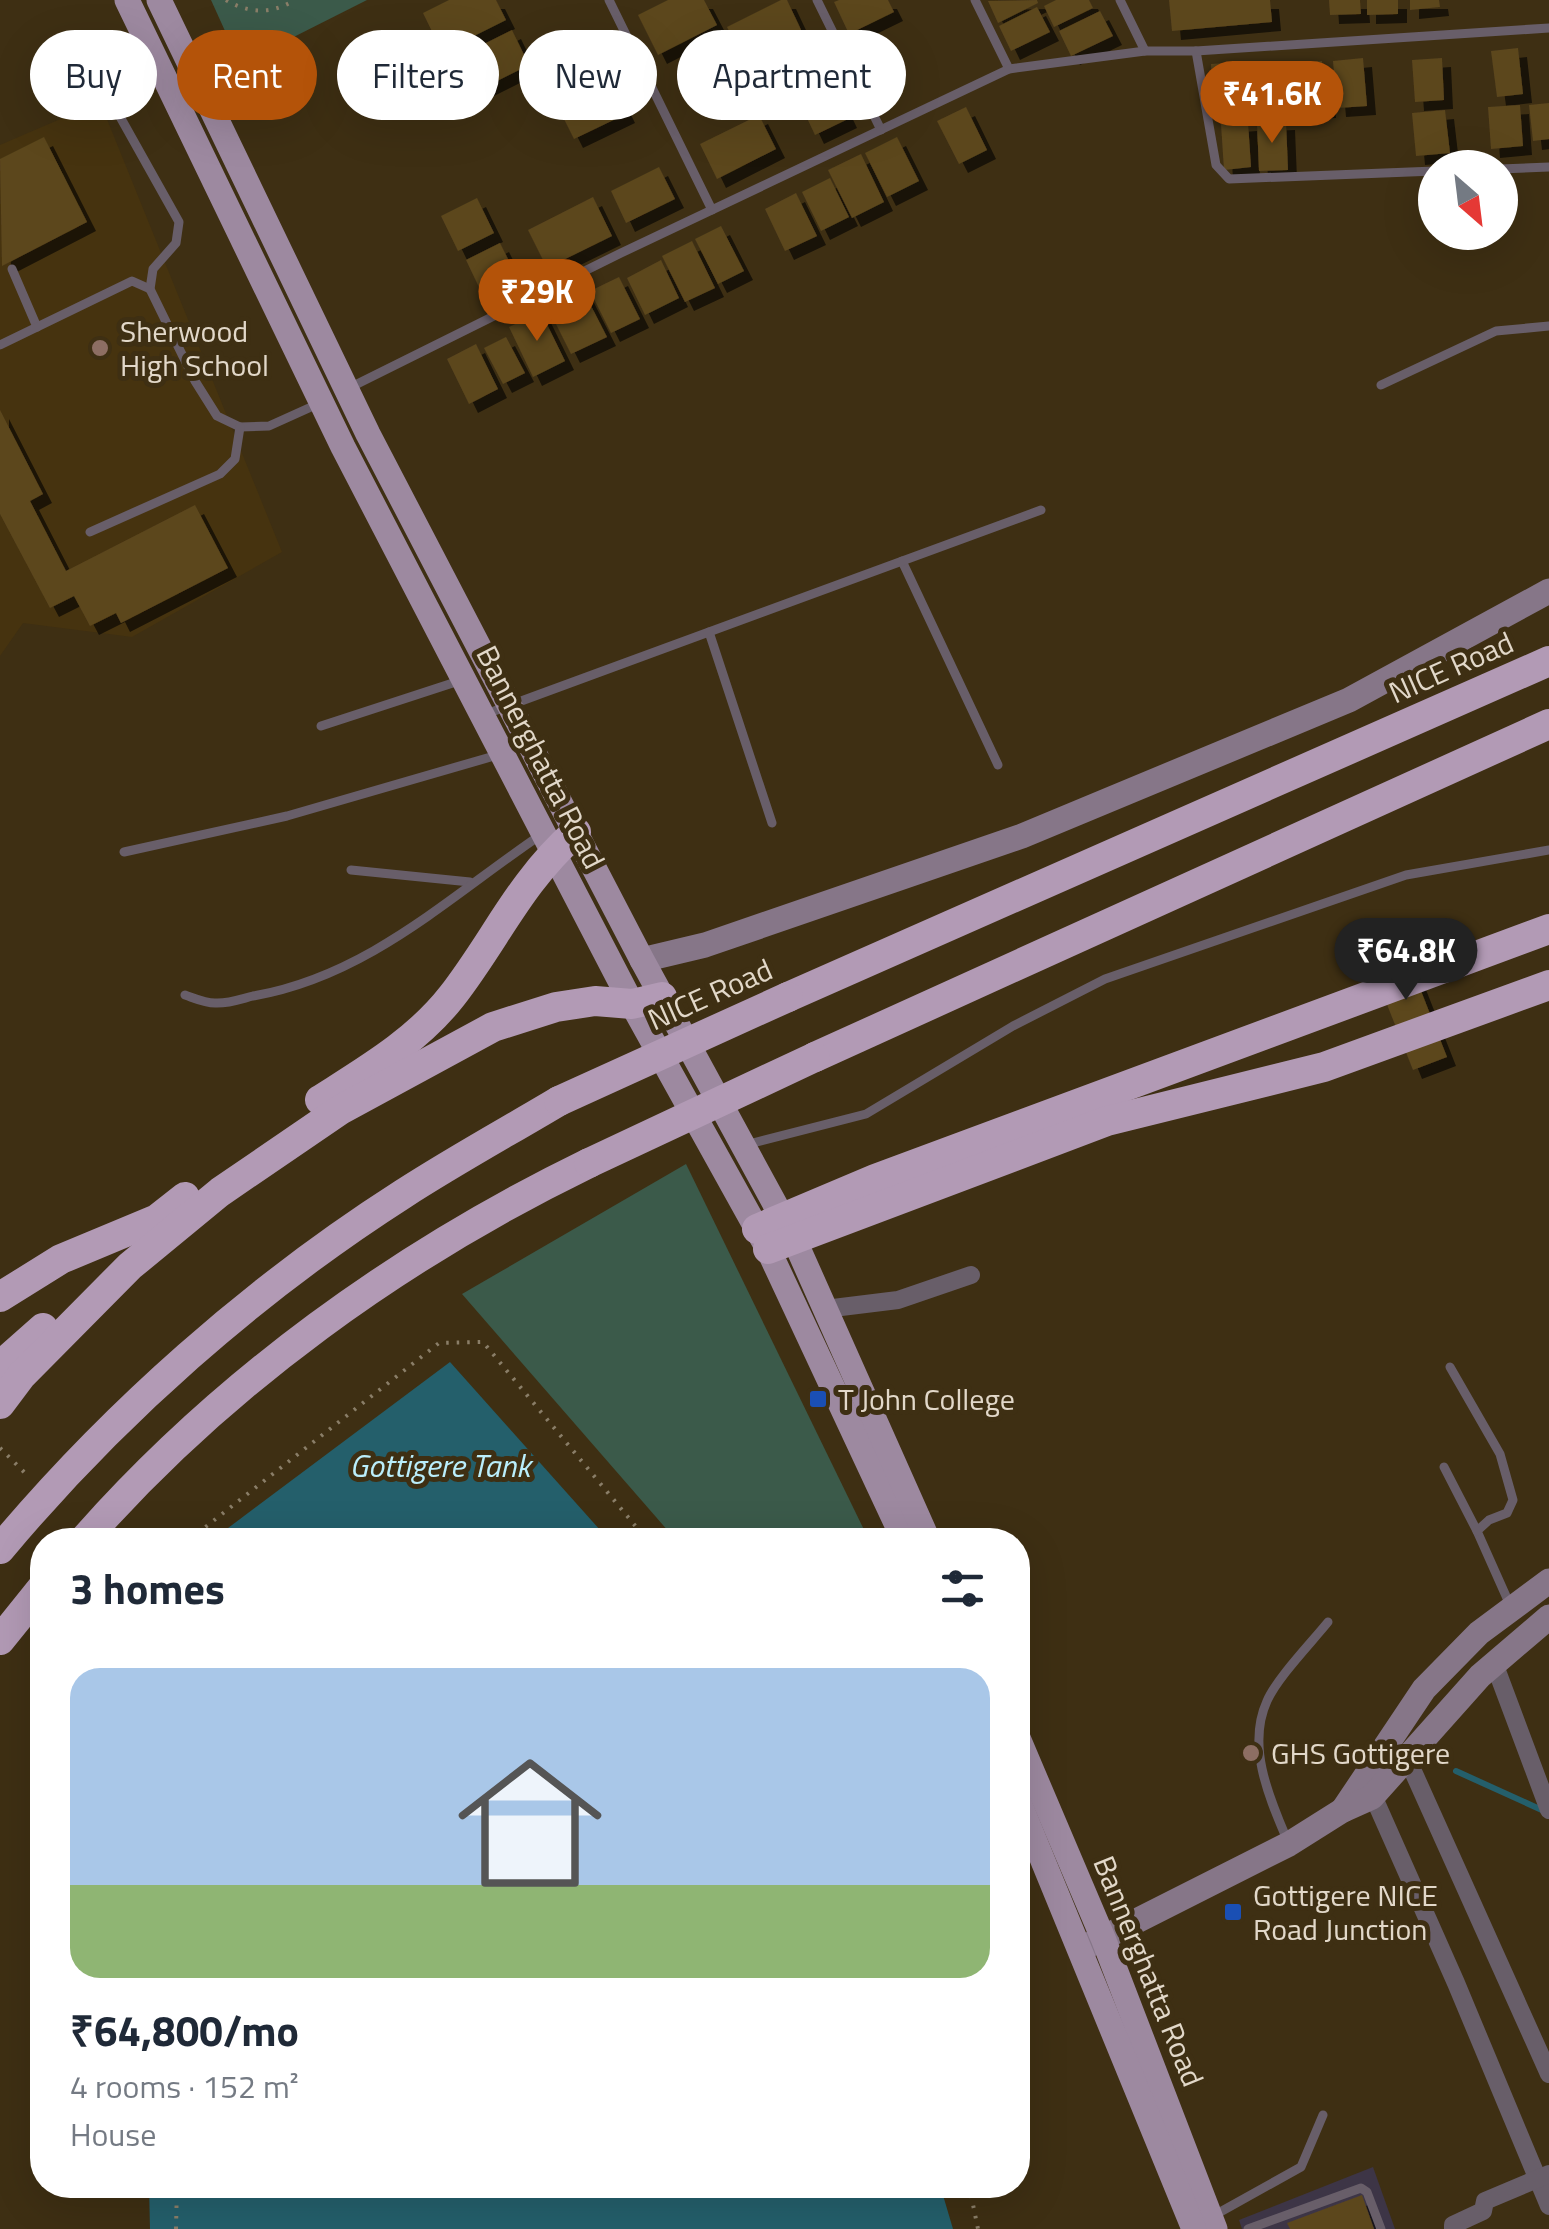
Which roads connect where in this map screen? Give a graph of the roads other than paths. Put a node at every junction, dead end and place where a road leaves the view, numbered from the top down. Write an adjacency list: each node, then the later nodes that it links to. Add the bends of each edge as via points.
1 (127, 0): 24 (main road, Bannerghatta Road)
2 (159, 0): 23 (main road, Bannerghatta Road)
3 (609, 0): 16 (lane)
4 (817, 0): 12 (lane)
5 (975, 0): 10 (lane)
6 (1120, 0): 8 (lane)
7 (1549, 28): 9 (lane)
8 (1145, 51): 9 (lane); 10 (lane)
9 (1196, 51): 15 (lane, via 1216,165 1229,178)
10 (1009, 69): 12 (lane)
11 (122, 120): 18 (lane, via 178,222 176,242 153,268)
12 (881, 130): 16 (lane)
13 (1549, 167): 14 (lane)
14 (1518, 168)
15 (1418, 172)
16 (712, 210): 23 (lane)
17 (12, 269): 20 (lane)
18 (150, 289): 20 (lane, via 132,282); 25 (lane, via 217,416)
19 (1549, 326): 22 (lane, via 1496,331)
20 (37, 327): 21 (lane)
21 (0, 345)
22 (1381, 385)
23 (346, 390): 24 (lane); 33 (main road, Bannerghatta Road)
24 (321, 402): 25 (lane, via 269,426); 32 (main road, Bannerghatta Road)
25 (240, 427): 27 (lane, via 235,459 220,474)
26 (1041, 510): 28 (lane)
27 (90, 532)
28 (902, 561): 30 (lane); 38 (lane)
29 (1549, 591): 46 (street, via 1348,700 1022,836 705,945)
30 (709, 632): 33 (lane); 39 (lane)
31 (1549, 661): 65 (highway, NICE Road, bridge, via 559,1100 402,1194 245,1308 139,1403)
32 (464, 679): 34 (main road, Bannerghatta Road); 36 (lane)
33 (510, 705): 34 (lane); 40 (main road, Bannerghatta Road)
34 (483, 715): 37 (main road, Bannerghatta Road)
35 (1549, 724): 61 (highway, bridge, via 506,1203 392,1272 307,1335 223,1403)
36 (321, 726)
37 (504, 753): 40 (main road, Bannerghatta Road); 42 (lane, via 288,816)
38 (998, 765)
39 (772, 823)
40 (558, 839): 44 (lane); 46 (main road, Bannerghatta Road); 49 (main road, Bannerghatta Road); 51 (highway, via 452,996 424,1026 254,1145)
41 (1549, 850): 50 (lane, via 1406,875 1106,979 866,1114)
42 (124, 852)
43 (351, 870): 44 (lane)
44 (470, 882): 48 (lane, via 426,921 330,972 274,993 216,1003)
45 (1549, 929): 52 (highway, via 874,1179)
46 (642, 960): 49 (main road, Bannerghatta Road)
47 (1549, 985): 52 (highway, via 1324,1067 1107,1121)
48 (185, 996)
49 (647, 1000): 50 (main road, Bannerghatta Road); 51 (highway, via 556,1007 493,1027 340,1110); 52 (main road, Bannerghatta Road)
50 (742, 1145): 52 (main road, Bannerghatta Road)
51 (163, 1227): 53 (highway); 55 (highway, via 61,1259)
52 (775, 1234): 56 (main road, Bannerghatta Road); 62 (main road, Bannerghatta Road)
53 (130, 1266): 57 (highway, via 83,1292); 59 (highway)
54 (970, 1275): 56 (street, via 898,1300)
55 (0, 1297)
56 (825, 1309): 63 (main road, Bannerghatta Road)
57 (0, 1366)
58 (1450, 1367): 64 (lane, via 1500,1454 1514,1500 1507,1513)
59 (0, 1404)
60 (1444, 1467): 64 (lane)
61 (96, 1528)
62 (899, 1528)
63 (923, 1528)
64 (1478, 1531): 68 (lane)
65 (0, 1549)
66 (1549, 1582): 68 (street)
67 (30, 1603): 71 (highway)
68 (1512, 1608): 75 (street, via 1424,1690)
69 (1549, 1616): 72 (street)
70 (1328, 1622): 78 (lane, via 1267,1699 1257,1735 1268,1796)
71 (0, 1640)
72 (1494, 1663): 73 (street); 76 (street)
73 (1407, 1758): 75 (street); 80 (street)
74 (1030, 1771): 79 (main road, Bannerghatta Road)
75 (1368, 1786): 78 (street); 82 (street)
76 (1549, 1810)
77 (1030, 1823): 79 (main road, Bannerghatta Road)
78 (1289, 1844): 79 (street)
79 (1092, 1943): 84 (main road, Bannerghatta Road)
80 (1549, 2074)
81 (1323, 2116): 84 (lane, via 1301,2167)
82 (1544, 2176): 83 (street); 88 (street, via 1486,2201 1483,2210)
83 (1549, 2206)
84 (1198, 2226)
85 (1265, 2226): 86 (lane); 87 (lane, via 1361,2188)
86 (1248, 2229)
87 (1381, 2229)
88 (1452, 2229)

